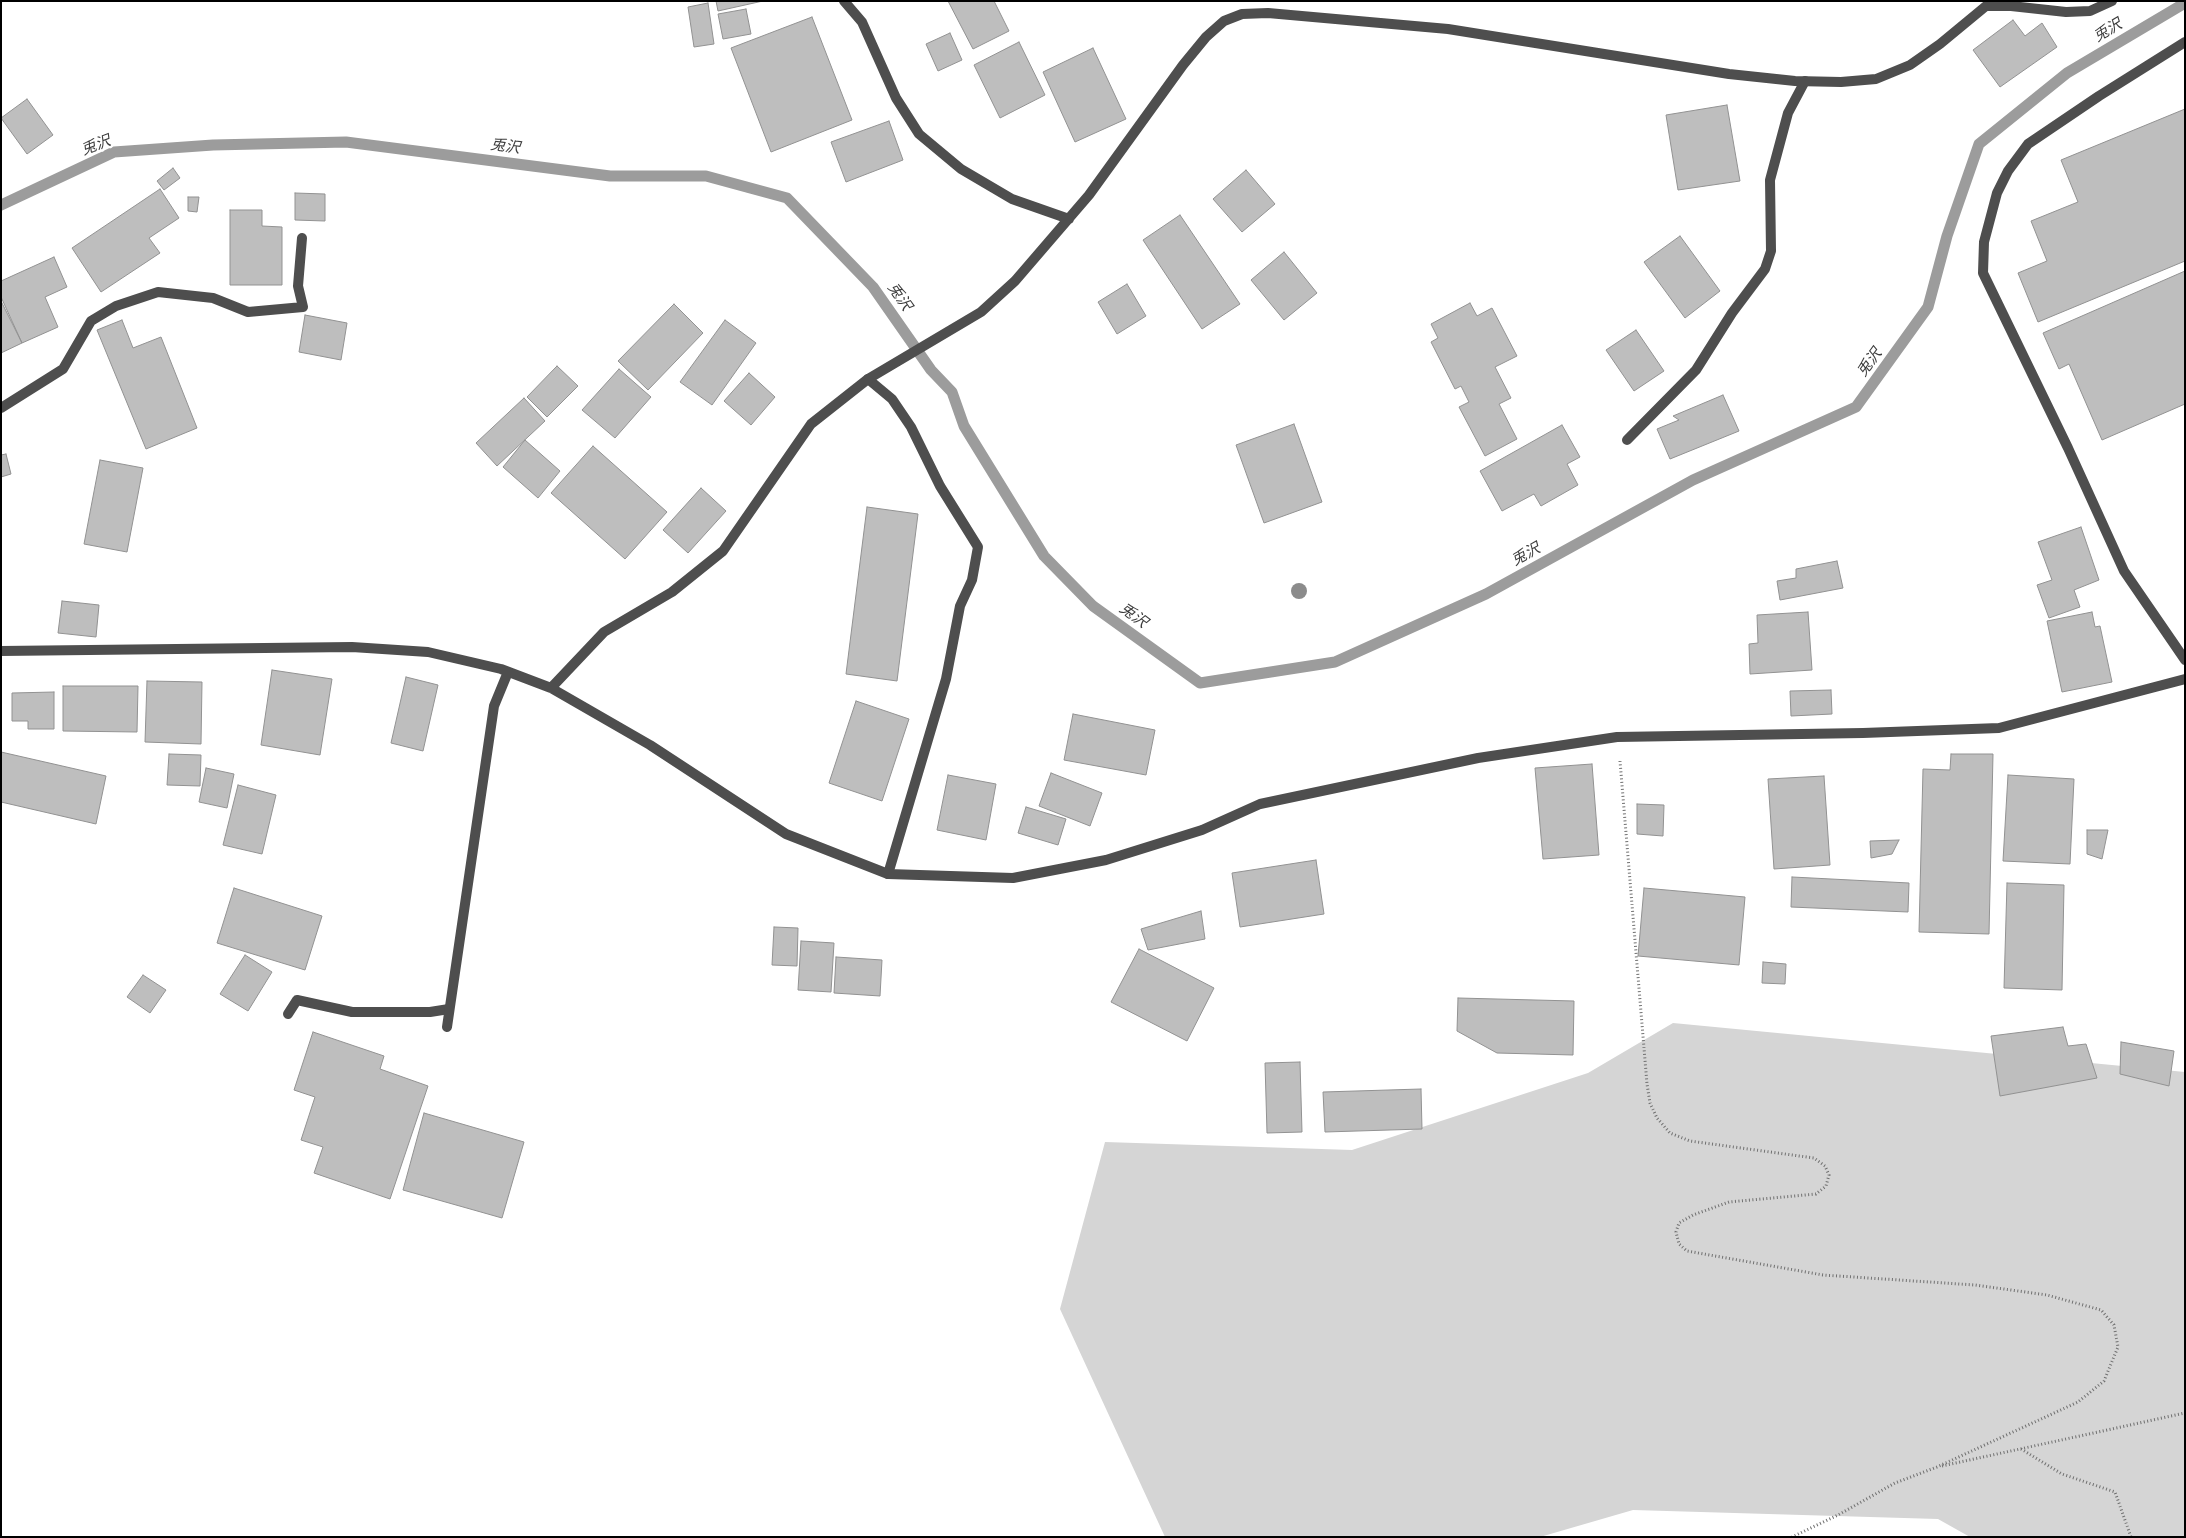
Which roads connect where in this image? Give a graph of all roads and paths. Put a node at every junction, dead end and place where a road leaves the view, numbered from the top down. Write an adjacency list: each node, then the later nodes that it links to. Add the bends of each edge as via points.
1 (844, 1): 6 (street, via 862,22 896,98 919,134 961,169 1012,199)
2 (2112, 1): 3 (street, via 2090,11 2066,12)
3 (1986, 4): 5 (street, via 1910,65 1876,79)
4 (2185, 42): 12 (street, via 2028,144 1997,193 1984,242 1983,273 2124,571)
5 (1805, 81): 6 (street, via 1729,74 1448,28 1268,13 1242,14 1224,21 1206,37); 10 (street, via 1788,114 1770,180 1771,251 1764,269 1696,370)
6 (1069, 219): 8 (street, via 1015,281 981,312)
7 (302, 238): 9 (street, via 298,286 303,307 248,312 212,298 158,292 116,306 91,321 63,368)
8 (868, 379): 15 (street, via 811,424 723,550 672,592 604,632); 17 (street, via 892,399 911,427 940,486 978,547 972,580 960,606 946,679)
9 (1, 408)
10 (1627, 440)
11 (1, 651): 13 (street, via 352,648 428,652)
12 (2185, 660)
13 (508, 672): 15 (street); 18 (street, via 494,706)
14 (2185, 679): 16 (street, via 1999,728)
15 (551, 688): 17 (street, via 650,745 786,834)
16 (1618, 737): 17 (street, via 1478,758 1260,804 1202,830 1106,860 1013,878); 23 (path, via 1647,1084 1657,1118 1670,1133 1690,1141 1814,1158 1825,1166 1829,1175 1826,1186 1816,1194 1729,1202 1693,1215 1679,1223 1676,1232 1679,1244 1686,1251 1823,1275 1975,1286 2047,1295 2101,1310 2114,1325 2118,1347 2104,1381 2078,1402)
17 (888, 874)
18 (449, 1009): 19 (street, via 352,1012 297,1000); 20 (street)
19 (288, 1014)
20 (446, 1027)
21 (2185, 1413): 22 (path)
22 (2021, 1449): 23 (path); 25 (path, via 2062,1474 2115,1492)
23 (1936, 1467): 24 (path, via 1895,1483)
24 (1792, 1537)
25 (2131, 1537)

